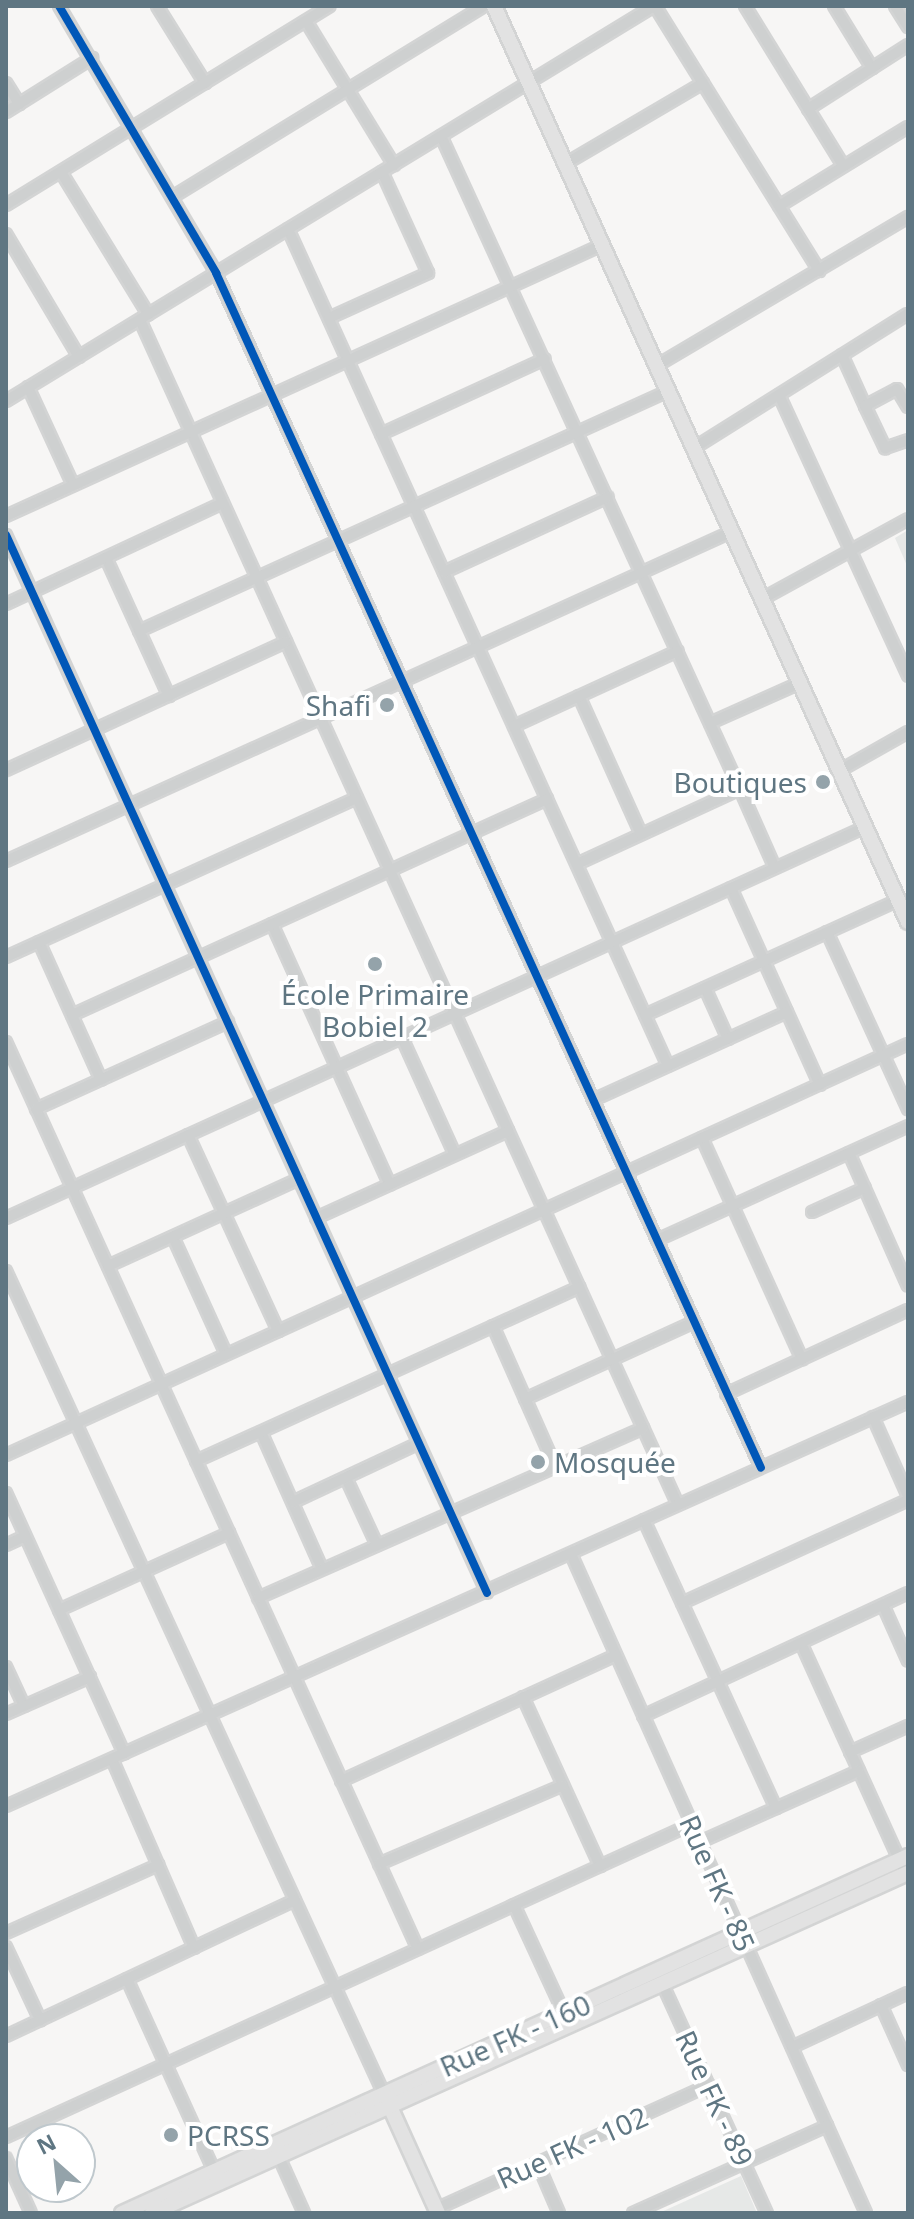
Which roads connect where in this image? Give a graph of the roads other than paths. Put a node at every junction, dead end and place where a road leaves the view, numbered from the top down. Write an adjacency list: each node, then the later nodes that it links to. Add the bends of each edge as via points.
1 (59, 6): 13 (street)
2 (330, 6): 10 (street)
3 (484, 6): 19 (street)
4 (494, 6): 15 (main road)
5 (655, 6): 15 (street); 18 (street)
6 (745, 6): 21 (street)
7 (834, 6): 14 (street)
8 (895, 6): 11 (street)
9 (163, 8): 17 (street)
10 (306, 21): 17 (street); 19 (street)
11 (908, 27)
12 (908, 45): 14 (street)
13 (92, 58): 20 (street); 23 (street)
14 (872, 68): 21 (street)
15 (528, 82): 25 (street); 26 (main road)
16 (6, 83): 20 (street)
17 (205, 83): 23 (street)
18 (703, 83): 26 (street); 33 (street)
19 (349, 90): 27 (street); 31 (street)
20 (19, 104): 22 (street)
21 (808, 109): 28 (street)
22 (6, 112)
23 (134, 126): 29 (street); 31 (street)
24 (908, 127): 28 (street)
25 (441, 136): 27 (street); 40 (street)
26 (565, 164): 37 (main road)
27 (394, 165): 30 (street)
28 (843, 165): 33 (street)
29 (61, 172): 32 (street); 42 (street)
30 (382, 172): 35 (street); 43 (street, via 428,273)
31 (174, 196): 39 (street)
32 (6, 205)
33 (779, 206): 38 (street)
34 (908, 217): 38 (street)
35 (288, 229): 39 (street); 43 (street)
36 (6, 234): 45 (street)
37 (602, 245): 40 (street); 48 (main road)
38 (819, 271): 48 (street)
39 (216, 273): 42 (street); 52 (street)
40 (512, 286): 46 (street); 47 (street)
41 (908, 314): 44 (street)
42 (144, 317): 45 (street); 56 (street)
43 (329, 318): 47 (street)
44 (842, 355): 53 (street); 54 (street)
45 (79, 357): 49 (street)
46 (545, 359): 57 (street); 58 (street)
47 (348, 360): 52 (street); 58 (street)
48 (656, 366): 50 (main road)
49 (28, 387): 51 (street); 61 (street)
50 (668, 391): 57 (street); 60 (main road)
51 (8, 395)
52 (272, 395): 56 (street); 69 (street)
53 (779, 395): 60 (street); 70 (street)
54 (865, 406): 55 (street, via 897,389); 59 (street, via 885,448)
55 (908, 407)
56 (191, 432): 61 (street); 63 (street)
57 (578, 432): 62 (street); 64 (street)
58 (381, 434): 64 (street)
59 (908, 440)
60 (694, 448): 67 (main road)
61 (73, 485): 65 (street)
62 (608, 497): 72 (street); 73 (street)
63 (223, 503): 71 (street); 74 (street)
64 (414, 506): 69 (street); 72 (street)
65 (6, 516)
66 (908, 519): 70 (street)
67 (731, 532): 73 (street); 76 (main road)
68 (6, 535): 75 (street)
69 (339, 541): 74 (street); 83 (street)
70 (854, 552): 76 (street); 82 (street)
71 (106, 558): 75 (street); 78 (street)
72 (444, 572): 80 (street)
73 (642, 572): 80 (street); 81 (street)
74 (257, 578): 78 (street); 79 (street)
75 (32, 592): 77 (street); 90 (street)
76 (762, 599): 84 (main road)
77 (6, 604)
78 (139, 631): 85 (street)
79 (286, 642): 85 (street); 87 (street)
80 (478, 647): 83 (street); 89 (street)
81 (678, 651): 86 (street); 88 (street)
82 (908, 676)
83 (402, 681): 87 (street); 99 (street)
84 (800, 683): 88 (street); 93 (main road)
85 (169, 696): 90 (street)
86 (579, 696): 89 (street); 100 (street)
87 (321, 718): 95 (street); 97 (street)
88 (710, 723): 94 (street)
89 (514, 726): 96 (street)
90 (95, 730): 92 (street); 97 (street)
91 (908, 732): 93 (street)
92 (6, 770)
93 (839, 771): 98 (main road)
94 (740, 789): 100 (street); 103 (street)
95 (357, 798): 104 (street); 105 (street)
96 (547, 799): 99 (street); 102 (street)
97 (129, 805): 101 (street); 105 (street)
98 (865, 827): 103 (street); 107 (main road)
99 (472, 833): 104 (street); 116 (street)
100 (641, 834): 102 (street)
101 (6, 861)
102 (577, 864): 112 (street)
103 (775, 868): 106 (street)
104 (390, 871): 109 (street); 119 (street)
105 (165, 885): 111 (street); 114 (street)
106 (731, 888): 112 (street); 115 (street)
107 (898, 900): 108 (main road); 110 (street)
108 (908, 922)
109 (272, 924): 114 (street); 129 (street)
110 (827, 932): 115 (street); 127 (street)
111 (39, 942): 113 (street); 120 (street)
112 (612, 942): 116 (street); 121 (street)
113 (6, 957)
114 (198, 958): 120 (street); 122 (street)
115 (764, 961): 117 (street); 118 (street)
116 (537, 976): 119 (street); 132 (street)
117 (705, 988): 121 (street); 124 (street)
118 (787, 1012): 124 (street); 131 (street)
119 (455, 1014): 123 (street); 137 (street)
120 (72, 1015): 130 (street)
121 (645, 1015): 128 (street)
122 (228, 1022): 130 (street); 133 (street)
123 (402, 1038): 129 (street); 141 (street)
124 (728, 1039): 128 (street)
125 (6, 1042): 134 (street)
126 (908, 1044): 127 (street)
127 (884, 1055): 131 (street); 135 (street)
128 (668, 1066): 132 (street)
129 (337, 1067): 133 (street); 144 (street)
130 (101, 1080): 134 (street)
131 (820, 1085): 139 (street)
132 (593, 1100): 142 (street)
133 (263, 1101): 138 (street); 143 (street)
134 (36, 1109): 145 (street)
135 (908, 1109)
136 (908, 1126): 140 (street)
137 (508, 1131): 141 (street); 148 (street)
138 (188, 1135): 145 (street); 150 (street)
139 (702, 1138): 142 (street); 147 (street)
140 (849, 1153): 146 (street); 147 (street)
141 (455, 1155): 144 (street)
142 (626, 1173): 148 (street); 154 (street)
143 (299, 1179): 150 (street); 152 (street)
144 (390, 1185): 152 (street)
145 (72, 1188): 151 (street); 155 (street)
146 (865, 1188): 149 (street); 157 (street)
147 (733, 1204): 154 (street); 166 (street)
148 (544, 1210): 158 (street); 159 (street)
149 (812, 1212)
150 (224, 1213): 153 (street); 163 (street)
151 (6, 1218)
152 (316, 1218): 159 (street)
153 (173, 1237): 155 (street); 164 (street)
154 (657, 1240): 161 (street)
155 (108, 1266): 168 (street)
156 (6, 1271): 173 (street)
157 (908, 1286)
158 (579, 1287): 162 (street); 165 (street)
159 (352, 1297): 163 (street); 167 (street)
160 (908, 1310): 166 (street)
161 (694, 1322): 165 (street); 169 (street)
162 (493, 1326): 167 (street); 170 (street)
163 (278, 1331): 164 (street)
164 (226, 1354): 168 (street)
165 (612, 1359): 170 (street); 174 (street)
166 (802, 1359): 169 (street)
167 (388, 1376): 175 (street); 176 (street)
168 (161, 1384): 173 (street); 178 (street)
169 (726, 1394): 180 (street)
170 (525, 1399): 179 (street)
171 (908, 1402): 172 (street)
172 (873, 1417): 180 (street); 183 (street)
173 (76, 1423): 177 (street); 194 (street)
174 (643, 1428): 179 (street); 185 (street)
175 (261, 1432): 178 (street); 184 (street)
176 (419, 1443): 181 (street); 186 (street)
177 (6, 1455)
178 (196, 1461): 188 (street)
179 (555, 1466): 186 (street)
180 (761, 1468): 185 (street)
181 (346, 1478): 184 (street); 191 (street)
182 (6, 1493): 189 (street)
183 (908, 1498): 198 (street)
184 (293, 1502): 193 (street)
185 (678, 1505): 187 (street)
186 (450, 1512): 191 (street); 195 (street)
187 (644, 1520): 192 (street); 198 (street)
188 (229, 1533): 194 (street); 197 (street)
189 (25, 1536): 190 (street); 200 (street)
190 (6, 1545)
191 (377, 1545): 193 (street)
192 (571, 1554): 195 (street); 202 (street, Rue FK - 85)
193 (322, 1569): 197 (street)
194 (143, 1570): 200 (street); 211 (street)
195 (487, 1593): 206 (street)
196 (908, 1593): 199 (street)
197 (258, 1598): 206 (street)
198 (682, 1603): 207 (street)
199 (883, 1605): 201 (street); 203 (street)
200 (59, 1610): 205 (street)
201 (801, 1643): 207 (street); 214 (street)
202 (616, 1655): 208 (street); 212 (street, Rue FK - 85)
203 (908, 1661)
204 (6, 1667): 209 (street)
205 (90, 1677): 209 (street); 215 (street)
206 (294, 1677): 211 (street); 218 (street)
207 (717, 1682): 212 (street); 221 (street)
208 (523, 1697): 218 (street); 219 (street)
209 (24, 1706): 210 (street)
210 (6, 1714)
211 (210, 1715): 215 (street); 228 (street)
212 (643, 1716): 222 (street, Rue FK - 85)
213 (908, 1726): 214 (street)
214 (850, 1752): 217 (street)
215 (124, 1753): 216 (street)
216 (112, 1759): 220 (street); 225 (street)
217 (859, 1771): 221 (street); 227 (street)
218 (341, 1781): 224 (street)
219 (563, 1785): 224 (street); 226 (street)
220 (6, 1806)
221 (776, 1808): 223 (street)
222 (692, 1824): 223 (street, Rue FK - 85); 226 (street)
223 (700, 1842): 231 (street, Rue FK - 85)
224 (379, 1864): 234 (street)
225 (158, 1865): 230 (street); 233 (street)
226 (600, 1866): 229 (street)
227 (905, 1866): 231 (main road, Rue FK - 160)
228 (295, 1900): 233 (street); 237 (street)
229 (514, 1905): 234 (street); 240 (street)
230 (6, 1933)
231 (743, 1939): 236 (main road, Rue FK - 160); 240 (main road, Rue FK - 160); 243 (street, Rue FK - 85)
232 (6, 1947): 241 (street)
233 (194, 1948): 235 (street)
234 (418, 1949): 237 (street)
235 (127, 1979): 241 (street); 244 (street)
236 (662, 1983): 246 (street, Rue FK - 89); 247 (main road, Rue FK - 160)
237 (335, 1987): 244 (street); 247 (street)
238 (908, 1993): 239 (street)
239 (881, 2005): 243 (street); 245 (street)
240 (564, 2013): 247 (main road, Rue FK - 160)
241 (40, 2020): 242 (street)
242 (6, 2036)
243 (792, 2047): 248 (street, Rue FK - 85)
244 (166, 2064): 249 (street); 254 (street)
245 (908, 2065)
246 (709, 2085): 252 (street, Rue FK - 102); 253 (street, Rue FK - 89)
247 (387, 2100): 250 (main road, Rue FK - 160); 254 (main road, Rue FK - 160); 255 (main road)
248 (827, 2126): 253 (street); 263 (street, Rue FK - 85)
249 (6, 2137)
250 (279, 2157): 256 (main road, Rue FK - 160); 259 (street)
251 (6, 2158): 257 (street)
252 (537, 2162): 255 (street, Rue FK - 102); 260 (street)
253 (744, 2162): 261 (street); 262 (street, Rue FK - 89)
254 (214, 2171): 258 (main road, Rue FK - 160)
255 (437, 2211)
256 (156, 2212)
257 (31, 2213)
258 (122, 2213)
259 (304, 2213)
260 (559, 2213)
261 (633, 2213)
262 (767, 2213)
263 (866, 2213)

